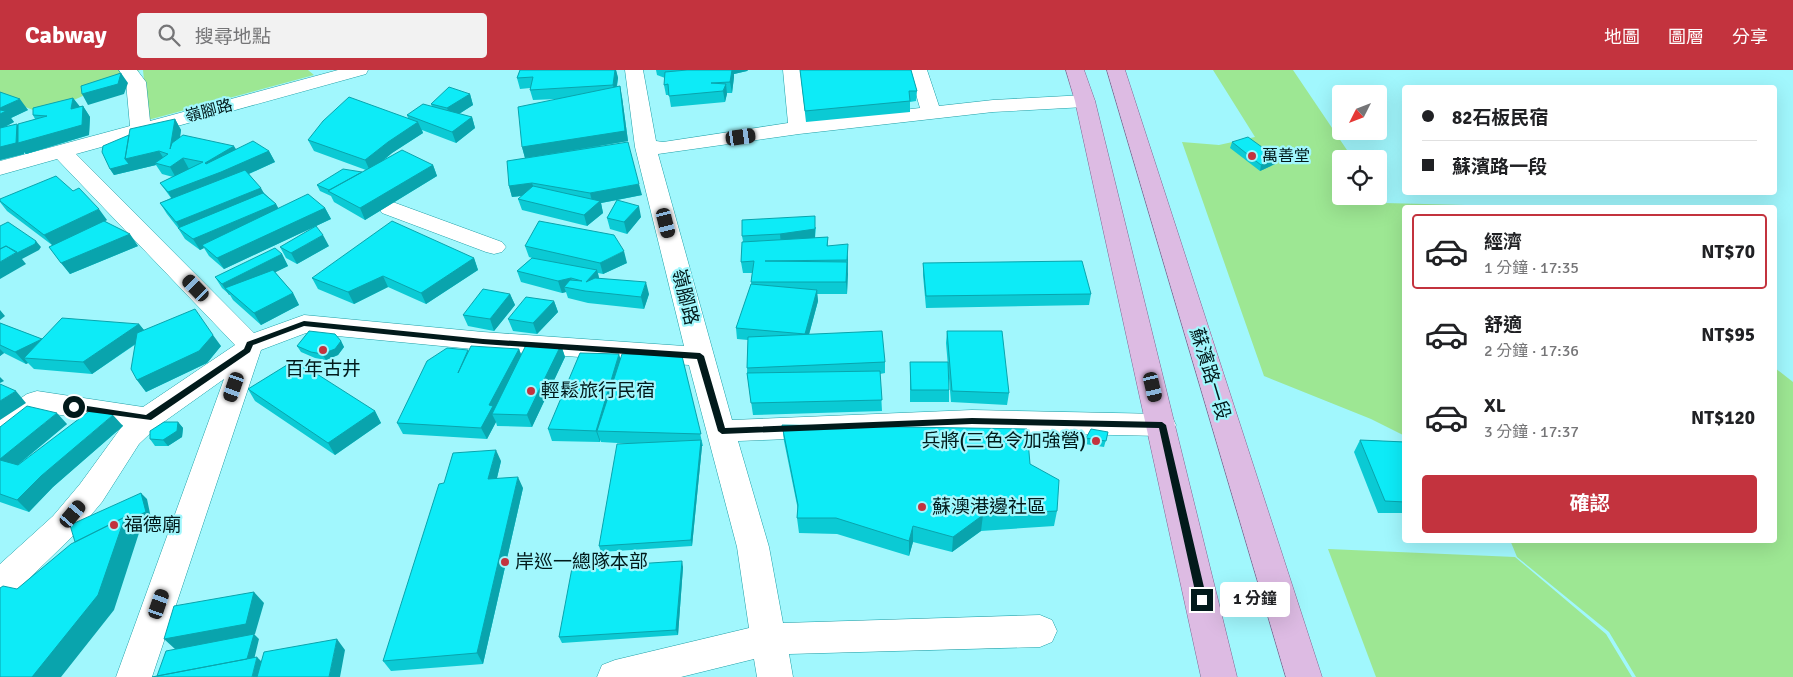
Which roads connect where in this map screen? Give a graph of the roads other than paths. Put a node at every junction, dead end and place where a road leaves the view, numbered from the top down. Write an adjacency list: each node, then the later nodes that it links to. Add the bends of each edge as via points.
1 (128, 70): 11 (street, via 136,82)
2 (359, 70): 11 (street, 嶺腳路)
3 (634, 70): 12 (street, 嶺腳路)
4 (792, 70): 10 (street)
5 (918, 70): 9 (street)
6 (1075, 70): 8 (main road)
7 (1116, 70): 30 (main road, 蘇濱路一段)
8 (1085, 101): 9 (street, via 993,106); 20 (main road)
9 (932, 114): 10 (street)
10 (799, 128): 12 (street, via 663,148)
11 (141, 129): 13 (street, 嶺腳路)
12 (646, 147): 18 (street, 嶺腳路)
13 (61, 151): 14 (street, 嶺腳路); 17 (street)
14 (0, 168)
15 (390, 208): 16 (street)
16 (494, 247)
17 (248, 347): 18 (street, via 304,324 483,341); 19 (street); 26 (street)
18 (700, 356): 22 (street, 嶺腳路)
19 (148, 418): 21 (street, via 37,401); 23 (street, via 129,436 91,493 64,525)
20 (1162, 425): 22 (street, via 972,421); 29 (main road)
21 (0, 426)
22 (722, 431): 25 (street, 嶺腳路, via 753,547)
23 (0, 585)
24 (1040, 631): 25 (street)
25 (769, 639): 27 (street); 28 (street, 嶺腳路)
26 (134, 677)
27 (615, 677)
28 (775, 677)
29 (1220, 677)
30 (1304, 677)

